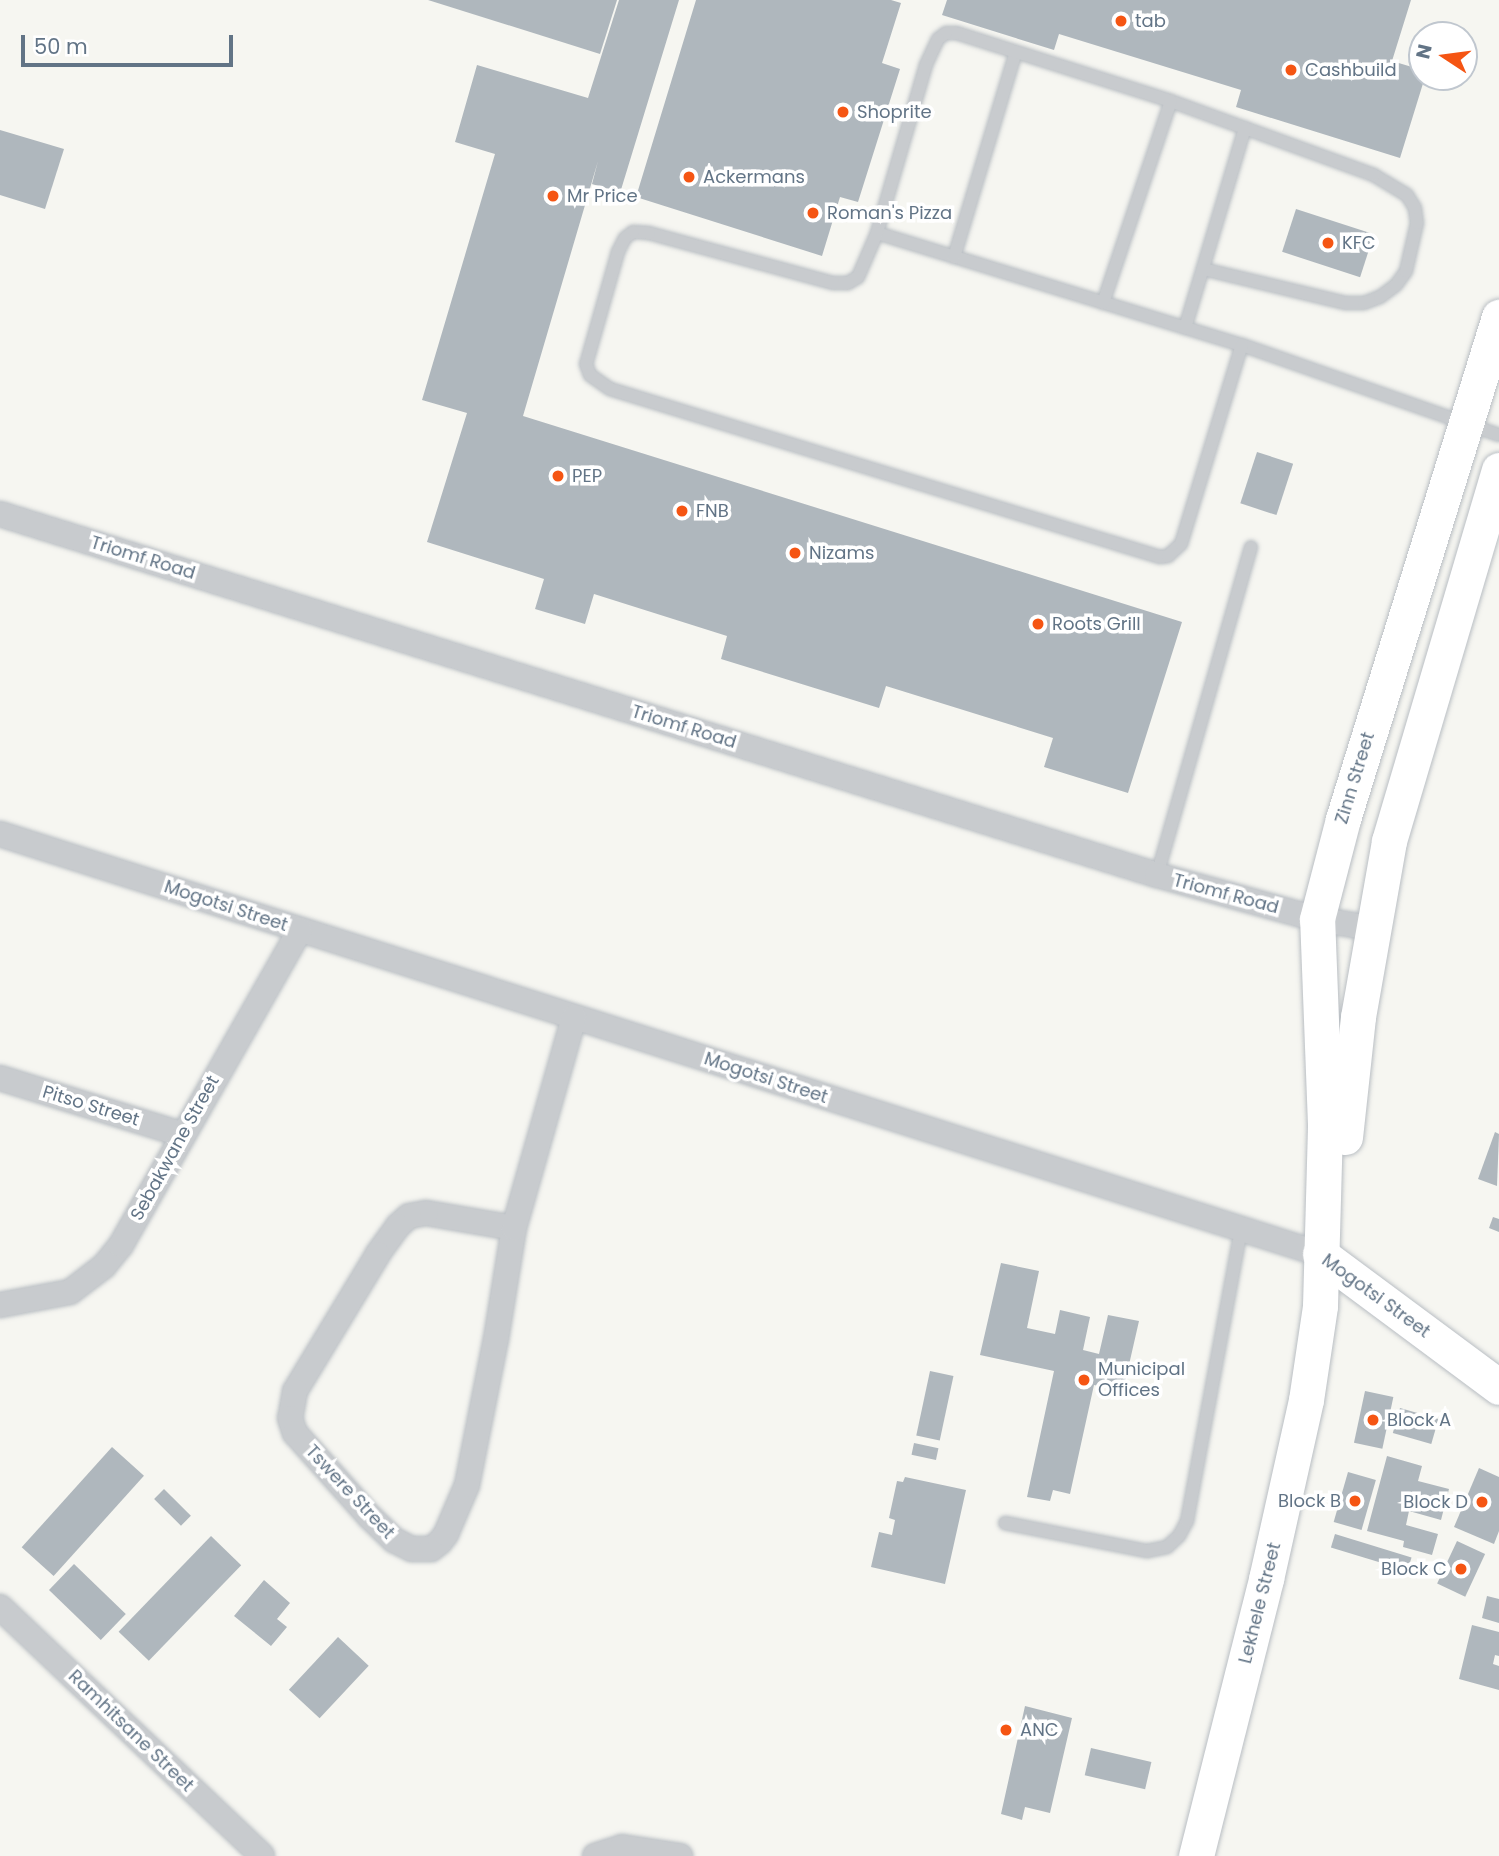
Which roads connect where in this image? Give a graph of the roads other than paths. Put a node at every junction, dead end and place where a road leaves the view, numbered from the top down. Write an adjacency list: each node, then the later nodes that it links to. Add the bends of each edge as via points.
1 (1016, 52): 2 (lane); 4 (lane, via 957,33 938,39 926,65); 5 (lane)
2 (1171, 101): 3 (lane); 7 (lane)
3 (1245, 128): 6 (lane); 6 (lane, via 1374,175 1407,195 1417,223 1406,271 1380,297 1346,303)
4 (877, 233): 5 (lane); 10 (lane, via 858,277 848,284 833,284 633,232 618,252 588,354 590,375 610,389 1160,557 1181,544)
5 (954, 257): 7 (lane)
6 (1203, 269): 9 (lane)
7 (1104, 303): 9 (lane)
8 (1499, 317): 11 (street, Zinn Street)
9 (1185, 328): 10 (lane)
10 (1242, 345): 11 (lane)
11 (1466, 425): 12 (lane); 18 (street, Zinn Street, via 1343,818)
12 (1499, 435)
13 (1499, 470): 19 (street, via 1389,841)
14 (0, 514): 17 (street, Triomf Road)
15 (1251, 547): 17 (lane)
16 (0, 834): 20 (street, Mogotsi Street)
17 (1157, 875): 18 (street, Triomf Road)
18 (1317, 919): 19 (street, Triomf Road); 26 (street, Zinn Street)
19 (1371, 928): 26 (street)
20 (300, 930): 21 (street, Mogotsi Street); 23 (street, Sebakwane Street)
21 (574, 1017): 24 (street, Tswere Street); 25 (street, Mogotsi Street)
22 (0, 1078): 23 (street, Pitso Street)
23 (181, 1134): 27 (street, Sebakwane Street, via 121,1245 88,1282 70,1292)
24 (514, 1228): 24 (street, Tswere Street, via 426,1213 409,1216 378,1254 295,1391 290,1418 295,1433 369,1516 394,1540 412,1549 431,1549 440,1542 467,1485)
25 (1241, 1229): 26 (street, Mogotsi Street); 29 (lane, via 1187,1521 1179,1536 1167,1547 1147,1551)
26 (1326, 1260): 28 (street, Mogotsi Street); 34 (street, Lekhele Street, via 1304,1413)
27 (0, 1305)
28 (1499, 1387)
29 (1005, 1523)
30 (0, 1607): 31 (street, Ramhitsane Street)
31 (259, 1855)
32 (595, 1856): 33 (street, via 622,1847)
33 (680, 1856)
34 (1196, 1856)

